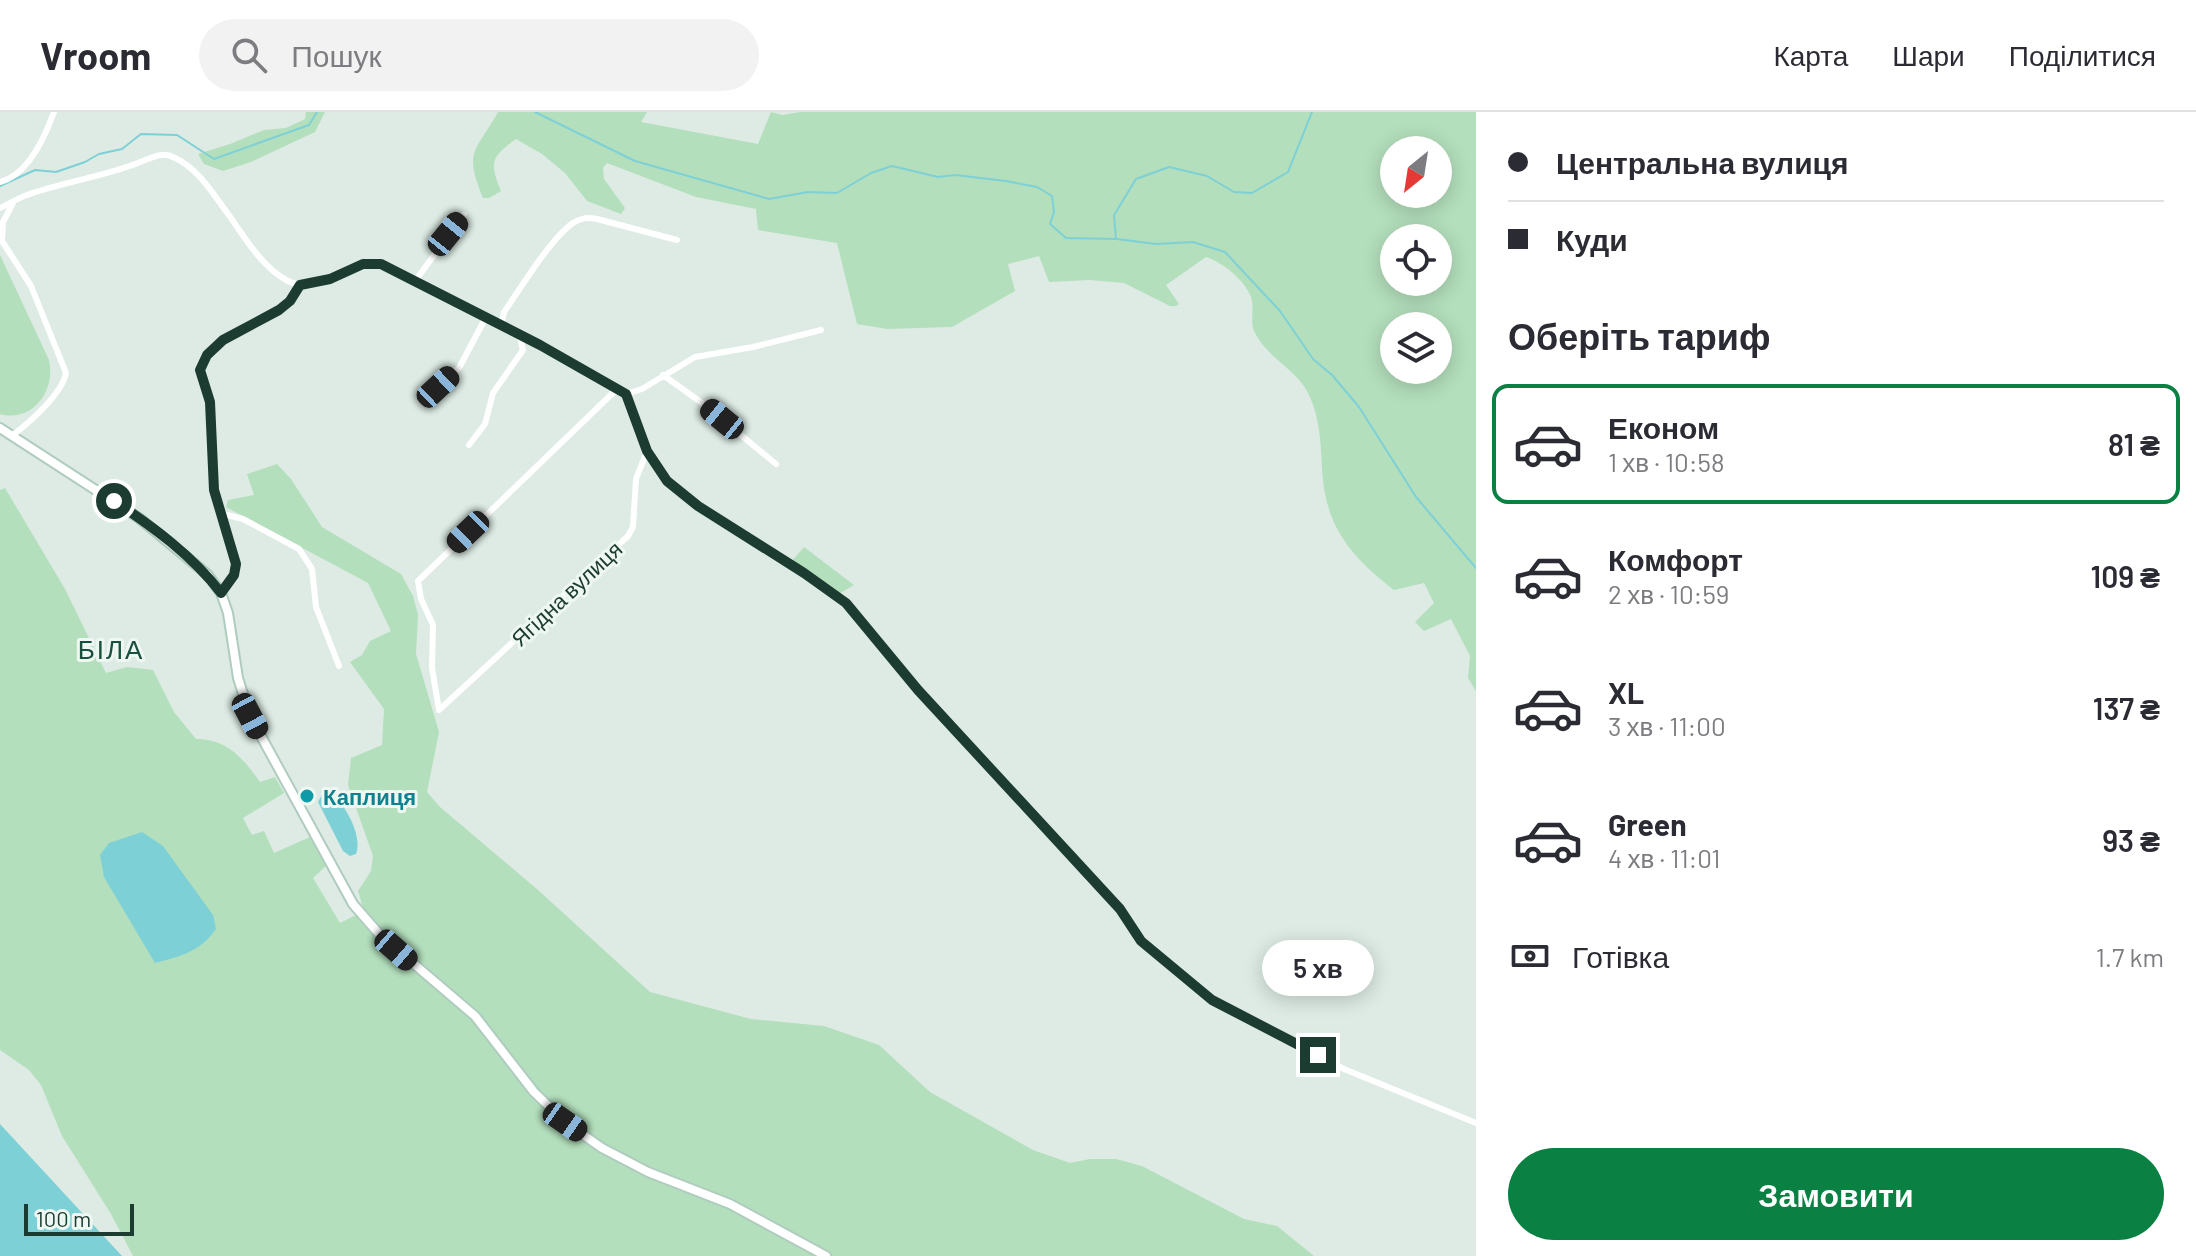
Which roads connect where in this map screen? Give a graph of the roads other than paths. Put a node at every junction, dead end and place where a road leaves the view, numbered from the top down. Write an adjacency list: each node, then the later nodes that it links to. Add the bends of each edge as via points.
1 (54, 112): 2 (street, via 28,162)
2 (0, 182)
3 (14, 202): 4 (street); 7 (street, via 3,222); 9 (street, via 160,154 173,156 210,188 265,263)
4 (0, 208)
5 (464, 215): 8 (street)
6 (677, 240): 11 (street, via 597,219 577,221 530,276 504,312)
7 (1, 241): 19 (street, via 31,286 66,373 64,384)
8 (415, 281): 9 (street, via 374,263); 10 (street)
9 (300, 285): 23 (street, via 290,301 223,340 202,363)
10 (485, 319): 11 (street); 15 (street, via 459,368)
11 (501, 326): 13 (street)
12 (821, 330): 14 (street, via 695,357)
13 (519, 336): 16 (street); 20 (street, via 523,350 493,393 485,424)
14 (663, 375): 17 (street); 22 (street)
15 (438, 387)
16 (618, 388): 17 (street); 21 (street, Ягідна вулиця, via 418,581 433,625 432,668 439,710 628,536 636,479)
17 (626, 394): 21 (street)
18 (0, 428): 19 (main road)
19 (13, 435): 24 (main road, via 139,518 208,575)
20 (469, 445)
21 (647, 451): 26 (street, via 667,481 698,506 846,603 918,690 1120,909 1141,941 1212,1000 1344,1069)
22 (776, 464)
23 (219, 513): 24 (street, via 236,564); 25 (street, via 243,519 299,549 312,569 316,607)
24 (221, 593): 27 (main road, via 250,716 353,904 380,935 475,1016 534,1092 565,1122 648,1172 730,1204)
25 (339, 666)
26 (1476, 1123)
27 (826, 1256)

